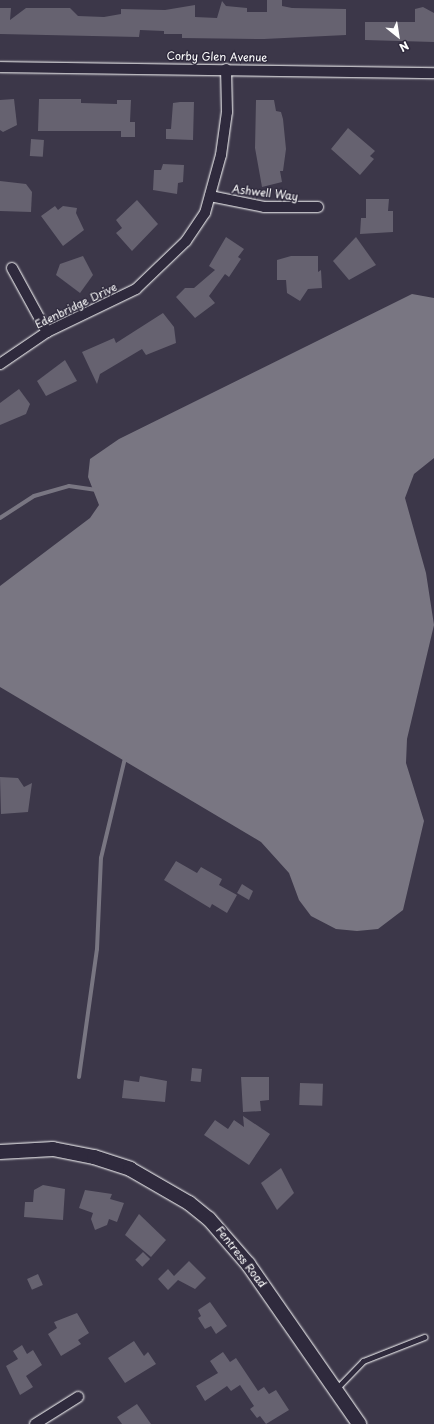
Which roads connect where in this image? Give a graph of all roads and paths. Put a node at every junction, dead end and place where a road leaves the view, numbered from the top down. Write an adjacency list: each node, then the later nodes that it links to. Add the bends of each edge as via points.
1 (0, 67): 2 (street, Corby Glen Avenue)
2 (226, 69): 3 (street, Corby Glen Avenue); 4 (street, Edenbridge Drive, via 226,112 221,155)
3 (434, 73)
4 (210, 196): 5 (street, Ashwell Way, via 264,207); 7 (street, Edenbridge Drive, via 205,213 186,241 163,267 136,289 107,306)
5 (318, 207)
6 (12, 268): 7 (street)
7 (47, 332): 8 (street, Edenbridge Drive)
8 (0, 364)
9 (0, 1152): 11 (street, Fentress Road, via 53,1149 94,1157 130,1169 189,1203 209,1219 248,1264)
10 (424, 1337): 11 (lane, via 363,1361)
11 (335, 1390): 14 (street, Fentress Road)
12 (78, 1397): 13 (street)
13 (35, 1424)
14 (359, 1424)

